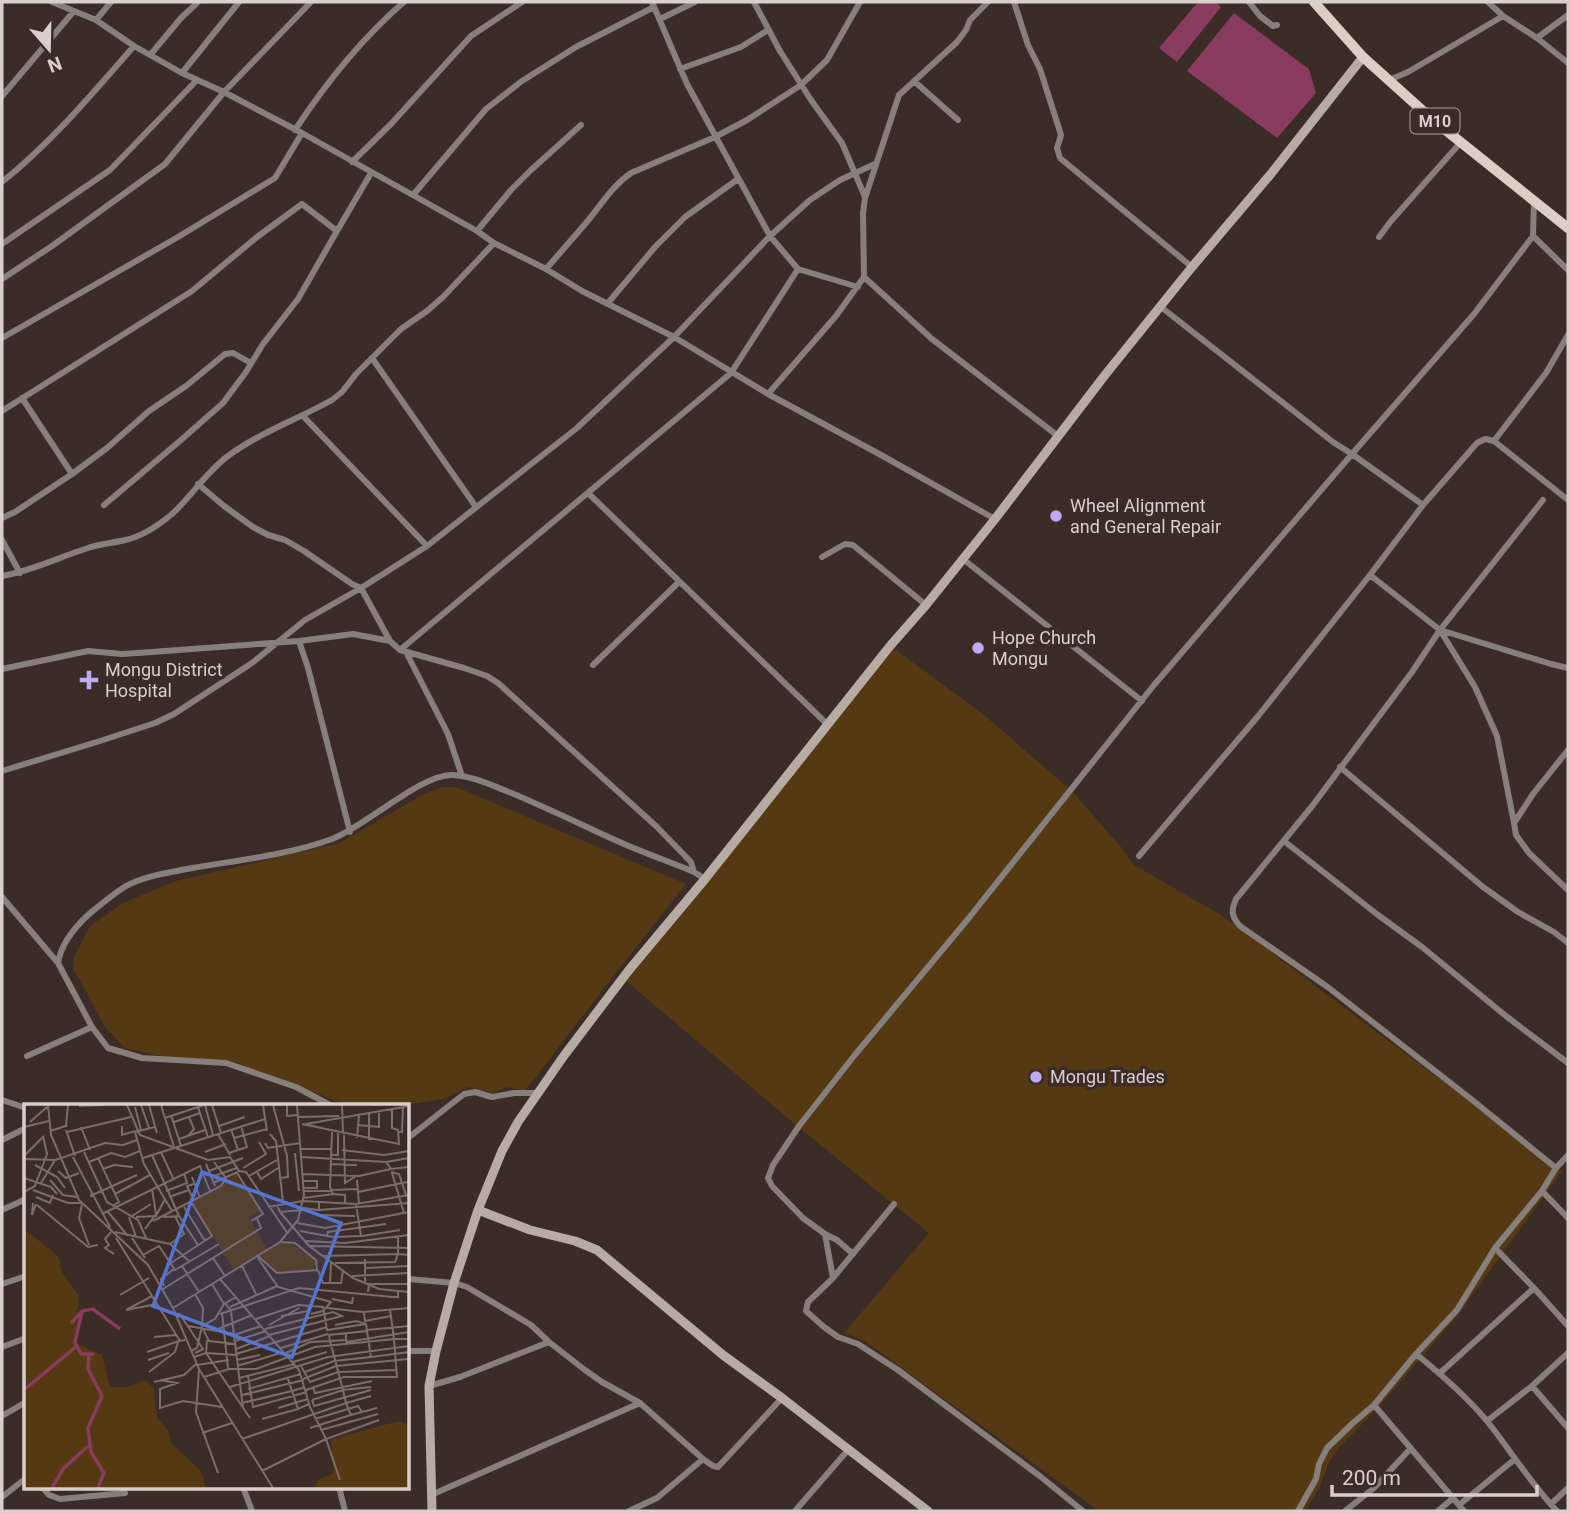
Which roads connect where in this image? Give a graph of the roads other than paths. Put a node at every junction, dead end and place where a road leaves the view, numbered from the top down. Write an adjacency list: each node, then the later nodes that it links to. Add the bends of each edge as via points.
1 (52, 2): 17 (street)
2 (111, 2): 21 (street)
3 (198, 2): 26 (street)
4 (239, 2): 30 (street)
5 (311, 2): 35 (street)
6 (404, 2): 39 (street, via 335,73)
7 (522, 2): 43 (street, via 471,36)
8 (695, 2): 20 (street)
9 (754, 2): 23 (street)
10 (859, 2): 34 (street, via 827,60)
11 (988, 2): 33 (street, via 957,42)
12 (1014, 2): 60 (street, via 1061,135 1060,158)
13 (1249, 2): 22 (street, via 1267,23)
14 (1314, 2): 27 (main road, M10)
15 (1488, 2): 19 (street)
16 (653, 4): 20 (street); 49 (street, via 576,47 486,109)
17 (75, 10): 21 (street); 36 (street)
18 (1568, 15): 24 (street)
19 (1503, 16): 24 (street); 31 (street)
20 (660, 19): 29 (street)
21 (96, 20): 25 (street)
22 (1277, 25)
23 (768, 30): 29 (street, via 741,47); 34 (street)
24 (1537, 38): 28 (street)
25 (134, 46): 26 (street); 48 (street, via 56,132)
26 (151, 54): 30 (street)
27 (1363, 57): 31 (main road, M10); 60 (main road)
28 (1568, 63)
29 (680, 69): 41 (street)
30 (182, 74): 32 (street)
31 (1389, 80): 42 (main road, M10)
32 (197, 81): 35 (street); 59 (street, via 110,170)
33 (914, 81): 37 (street); 44 (street, via 899,95)
34 (801, 85): 41 (street); 46 (street, via 842,143)
35 (224, 92): 39 (street); 65 (street, via 165,164)
36 (2, 96)
37 (958, 120)
38 (581, 125): 54 (street, via 511,190)
39 (295, 130): 40 (street)
40 (302, 133): 43 (street); 71 (street, via 275,178)
41 (715, 137): 47 (street); 62 (street, via 624,178)
42 (1461, 142): 51 (main road, M10); 57 (street)
43 (352, 162): 45 (street)
44 (875, 164): 46 (street); 50 (street)
45 (371, 173): 49 (street); 53 (street)
46 (854, 173): 50 (street); 55 (street, via 810,200)
47 (738, 179): 55 (street); 67 (street, via 685,218)
48 (2, 182)
49 (413, 195): 54 (street)
50 (865, 198): 64 (street)
51 (1534, 201): 52 (main road, M10); 56 (street)
52 (1568, 228)
53 (337, 231): 73 (street, via 298,299); 76 (street, via 302,204 192,291)
54 (477, 231): 58 (street)
55 (770, 236): 61 (street); 70 (street)
56 (1533, 236): 63 (street); 81 (street, via 1474,314)
57 (1379, 237)
58 (494, 243): 62 (street); 72 (street, via 443,297)
59 (2, 244)
60 (1192, 267): 68 (main road)
61 (798, 268): 66 (street); 74 (street)
62 (546, 269): 67 (street)
63 (1568, 271)
64 (864, 277): 66 (street); 79 (street, via 932,339)
65 (2, 279)
66 (858, 287): 75 (street)
67 (608, 303): 70 (street)
68 (1161, 307): 79 (main road); 81 (street)
69 (1568, 335): 80 (street, via 1546,373)
70 (674, 337): 74 (street); 89 (street, via 577,428)
71 (2, 338)
72 (372, 358): 78 (street, via 342,392); 89 (street)
73 (251, 363): 82 (street, via 233,353 225,354); 87 (street, via 223,403)
74 (731, 373): 75 (street); 84 (street)
75 (768, 394): 91 (street)
76 (22, 398): 77 (street); 82 (street)
77 (2, 411)
78 (303, 416): 83 (street, via 245,444); 93 (street)
79 (1058, 436): 91 (main road)
80 (1494, 442): 86 (street); 88 (street, via 1485,439 1477,443)
81 (1352, 454): 88 (street); 110 (street)
82 (72, 474): 90 (street)
83 (198, 484): 96 (street, via 172,514 136,537 94,546); 100 (street, via 253,527 285,540)
84 (589, 493): 99 (street); 106 (street)
85 (1543, 500): 102 (street)
86 (1568, 500)
87 (104, 505)
88 (1423, 505): 97 (street)
89 (476, 507): 93 (street)
90 (2, 518)
91 (995, 519): 95 (main road)
92 (2, 540): 96 (street)
93 (427, 546): 100 (street)
94 (822, 557): 101 (street, via 845,544 853,545)
95 (963, 559): 101 (main road); 110 (street)
96 (20, 573): 98 (street)
97 (1370, 575): 102 (street); 119 (street)
98 (2, 576)
99 (679, 582): 107 (street); 111 (street)
100 (361, 588): 104 (street); 105 (street, via 304,620)
101 (926, 605): 111 (main road)
102 (1440, 630): 108 (street); 113 (street); 116 (street, via 1475,687 1497,736)
103 (299, 641): 104 (street, via 353,634); 105 (street); 117 (street)
104 (390, 641): 106 (street)
105 (279, 643): 109 (street, via 122,654 88,651); 114 (street, via 164,719)
106 (403, 651): 115 (street, via 448,734); 120 (street, via 498,683 656,826 691,862)
107 (593, 665)
108 (1568, 668)
109 (2, 669)
110 (1142, 701): 144 (street, via 854,1056 773,1165 768,1178 772,1186)
111 (828, 725): 121 (main road)
112 (1568, 750): 116 (street)
113 (1340, 767): 118 (street); 124 (street, via 1483,887)
114 (2, 771)
115 (462, 776): 117 (street, via 427,783); 120 (street)
116 (1514, 823): 122 (street, via 1516,835 1529,853)
117 (350, 832): 125 (street, via 300,849 152,876 127,886 79,923)
118 (1284, 841): 128 (street); 137 (street, via 1236,899 1231,911 1234,920 1329,988)
119 (1139, 856)
120 (694, 872): 121 (street)
121 (705, 879): 129 (main road)
122 (1568, 890)
123 (2, 897): 125 (street)
124 (1568, 943)
125 (58, 963): 126 (street)
126 (92, 1027): 127 (street); 131 (street, via 104,1045 115,1051 142,1058 226,1063 296,1087)
127 (27, 1056)
128 (1568, 1063)
129 (536, 1093): 134 (street, via 464,1094); 142 (main road, via 502,1152)
130 (2, 1100): 132 (street)
131 (329, 1104)
132 (24, 1107)
133 (24, 1129): 135 (street)
134 (410, 1136)
135 (2, 1140)
136 (1568, 1156): 137 (street)
137 (1556, 1168): 138 (street)
138 (1542, 1191): 143 (street); 145 (street)
139 (24, 1200): 141 (street)
140 (894, 1203): 146 (street)
141 (2, 1210)
142 (478, 1210): 150 (main road); 164 (main road, via 593,1247)
143 (1568, 1218)
144 (825, 1234): 146 (street); 148 (street)
145 (1494, 1248): 152 (street); 160 (street, via 1457,1310)
146 (853, 1254): 148 (street)
147 (24, 1277): 151 (street)
148 (833, 1278): 194 (street, via 808,1303 806,1311 831,1332 898,1370)
149 (410, 1279): 150 (street)
150 (454, 1283): 155 (street, via 500,1305); 158 (main road)
151 (2, 1284)
152 (1534, 1288): 153 (street); 161 (street)
153 (1568, 1326)
154 (24, 1339): 156 (street)
155 (549, 1342): 162 (street); 166 (street, via 602,1382)
156 (2, 1347)
157 (410, 1351): 158 (street)
158 (436, 1352): 162 (main road)
159 (1568, 1353): 163 (street)
160 (1416, 1354): 161 (street); 167 (street)
161 (1440, 1373): 169 (street)
162 (429, 1386): 181 (main road)
163 (1532, 1386): 169 (street); 170 (street)
164 (782, 1398): 172 (main road); 174 (street, via 718,1467)
165 (24, 1403): 168 (street)
166 (640, 1403): 174 (street); 181 (street)
167 (1374, 1405): 171 (street); 195 (street, via 1327,1448)
168 (2, 1416)
169 (1487, 1421): 173 (street)
170 (1568, 1428)
171 (1411, 1448): 183 (street); 196 (street)
172 (848, 1450): 192 (street); 193 (main road)
173 (1515, 1458): 185 (street); 186 (street)
174 (703, 1459): 184 (street)
175 (24, 1480): 182 (street)
176 (43, 1488): 180 (street, via 60,1499)
177 (243, 1488): 187 (street)
178 (339, 1488): 188 (street)
179 (1568, 1488): 185 (street)
180 (125, 1493)
181 (430, 1495): 189 (main road)
182 (2, 1497)
183 (1453, 1498): 186 (street); 197 (street)
184 (647, 1504): 190 (street); 191 (street)
185 (1551, 1504): 199 (street)
186 (1459, 1505): 198 (street)
187 (252, 1511)
188 (345, 1511)
189 (432, 1511)
190 (629, 1511)
191 (651, 1511)
192 (795, 1511)
193 (928, 1511)
194 (1083, 1511)
195 (1298, 1511)
196 (1345, 1511)
197 (1438, 1511)
198 (1464, 1511)
199 (1558, 1511)

